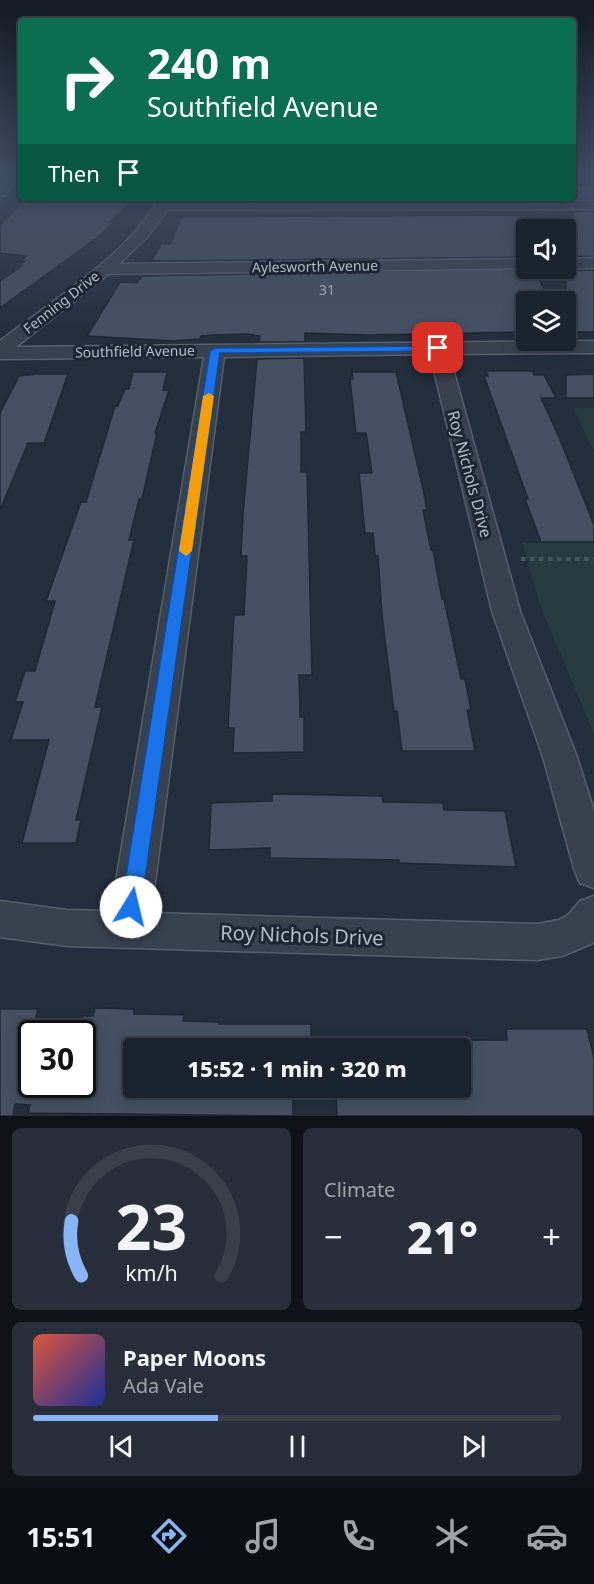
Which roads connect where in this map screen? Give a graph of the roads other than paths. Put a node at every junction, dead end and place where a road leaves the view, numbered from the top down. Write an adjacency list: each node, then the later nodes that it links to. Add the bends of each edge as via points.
1 (150, 227): 5 (street, Fenning Drive)
2 (594, 263): 4 (street)
3 (516, 264): 5 (street, Aylesworth Avenue)
4 (576, 264)
5 (103, 269): 8 (street, Fenning Drive)
6 (594, 347): 7 (street, Southfield Avenue)
7 (438, 348): 9 (street, Southfield Avenue); 10 (street, Roy Nichols Drive, via 506,611 560,757)
8 (0, 351): 9 (street, Southfield Avenue)
9 (215, 351): 13 (street)
10 (594, 872)
11 (594, 914): 13 (street, Roy Nichols Drive, via 575,933 537,942)
12 (0, 918): 13 (street, Roy Nichols Drive, via 67,928)
13 (128, 930)

